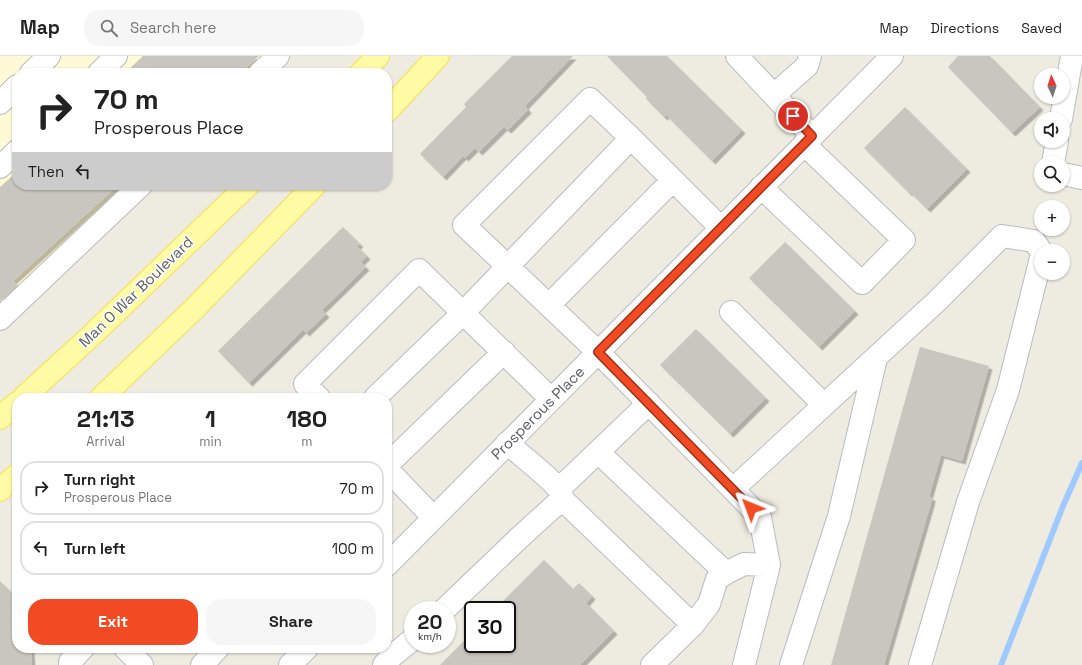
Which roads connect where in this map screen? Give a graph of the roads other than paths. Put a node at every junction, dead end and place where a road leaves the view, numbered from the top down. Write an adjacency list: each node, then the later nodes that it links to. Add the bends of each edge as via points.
1 (49, 56): 10 (street)
2 (116, 56): 11 (street)
3 (278, 56): 12 (street)
4 (378, 56): 13 (main road)
5 (438, 56): 17 (main road)
6 (737, 56): 15 (street)
7 (810, 56): 15 (street, via 807,66)
8 (892, 56): 20 (street, Prosperous Place)
9 (1067, 60): 18 (street)
10 (36, 68)
11 (104, 68)
12 (265, 68)
13 (367, 68)
14 (12, 91): 16 (street)
15 (774, 95): 20 (street)
16 (0, 102)
17 (392, 106)
18 (1062, 112)
19 (631, 138): 25 (street); 32 (street); 32 (street, via 590,99 464,225)
20 (808, 140): 26 (street, Prosperous Place); 26 (street, via 904,240 862,283)
21 (12, 156): 22 (street)
22 (0, 167)
23 (1070, 175): 24 (street)
24 (1082, 178)
25 (673, 180): 30 (street); 34 (street)
26 (761, 187): 30 (street, Prosperous Place)
27 (137, 190): 37 (street)
28 (243, 190): 41 (main road, Man O War Boulevard)
29 (310, 190): 42 (main road, via 194,309)
30 (721, 228): 39 (street, Prosperous Place)
31 (1036, 244): 40 (street, via 1034,241 1002,236)
32 (508, 267): 34 (street); 36 (street)
33 (1036, 280): 75 (street, via 1008,390 968,502)
34 (549, 305): 39 (street)
35 (731, 312): 47 (street)
36 (463, 313): 38 (street); 43 (street, via 419,270 305,384); 44 (street)
37 (0, 319)
38 (504, 352): 45 (street); 52 (street)
39 (598, 352): 45 (street, Prosperous Place); 46 (street)
40 (876, 358): 47 (street); 74 (street, via 839,516)
41 (28, 393)
42 (106, 393)
43 (314, 393)
44 (380, 393)
45 (551, 399): 50 (street, Prosperous Place)
46 (648, 403): 51 (street); 55 (street)
47 (824, 405): 55 (street)
48 (12, 407): 49 (main road)
49 (0, 418)
50 (507, 443): 57 (street); 58 (street, Prosperous Place)
51 (598, 452): 57 (street); 61 (street)
52 (392, 460)
53 (392, 474): 58 (street)
54 (12, 479): 56 (main road)
55 (733, 489): 60 (street, via 760,517)
56 (0, 490)
57 (560, 494): 62 (street, via 519,538); 63 (street)
58 (434, 517): 59 (street, Prosperous Place)
59 (392, 560)
60 (769, 565): 61 (street, via 744,564); 73 (street)
61 (726, 573): 63 (street, via 717,579 709,604)
62 (453, 601)
63 (693, 625): 72 (street)
64 (404, 647): 71 (street)
65 (78, 653): 68 (street)
66 (213, 653): 69 (street)
67 (302, 653): 70 (street)
68 (70, 665)
69 (202, 665)
70 (290, 665)
71 (384, 665)
72 (652, 665)
73 (744, 665)
74 (791, 665)
75 (920, 665)

